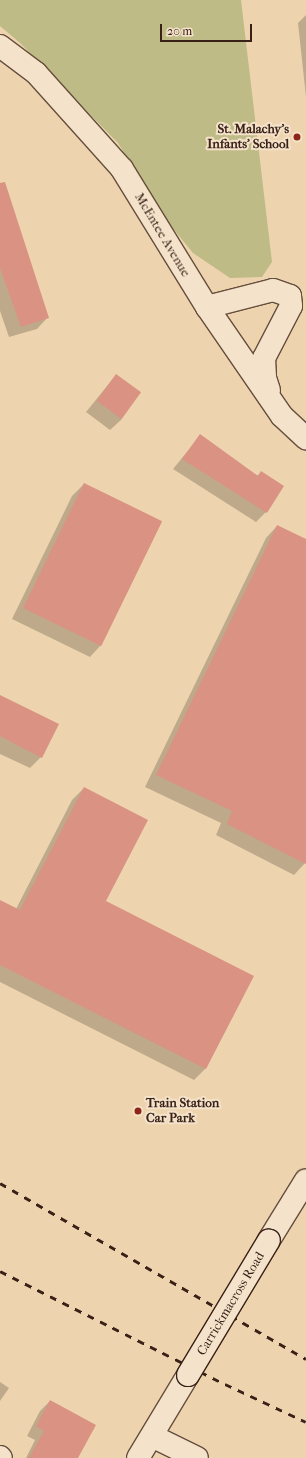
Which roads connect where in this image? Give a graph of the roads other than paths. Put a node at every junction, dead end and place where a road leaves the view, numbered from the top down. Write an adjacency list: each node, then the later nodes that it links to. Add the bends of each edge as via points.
1 (0, 46): 2 (street, McEntee Avenue, via 36,73 122,169)
2 (207, 307): 3 (street, McEntee Avenue); 3 (street, via 273,290 290,296 291,306 264,358 265,378)
3 (272, 398): 4 (street, McEntee Avenue, via 282,416)
4 (306, 438)
5 (306, 1180): 6 (street, Carrickmacross Road, bridge)
6 (154, 1432): 7 (street, Carrickmacross Road); 8 (street)
7 (138, 1458)
8 (197, 1458)

